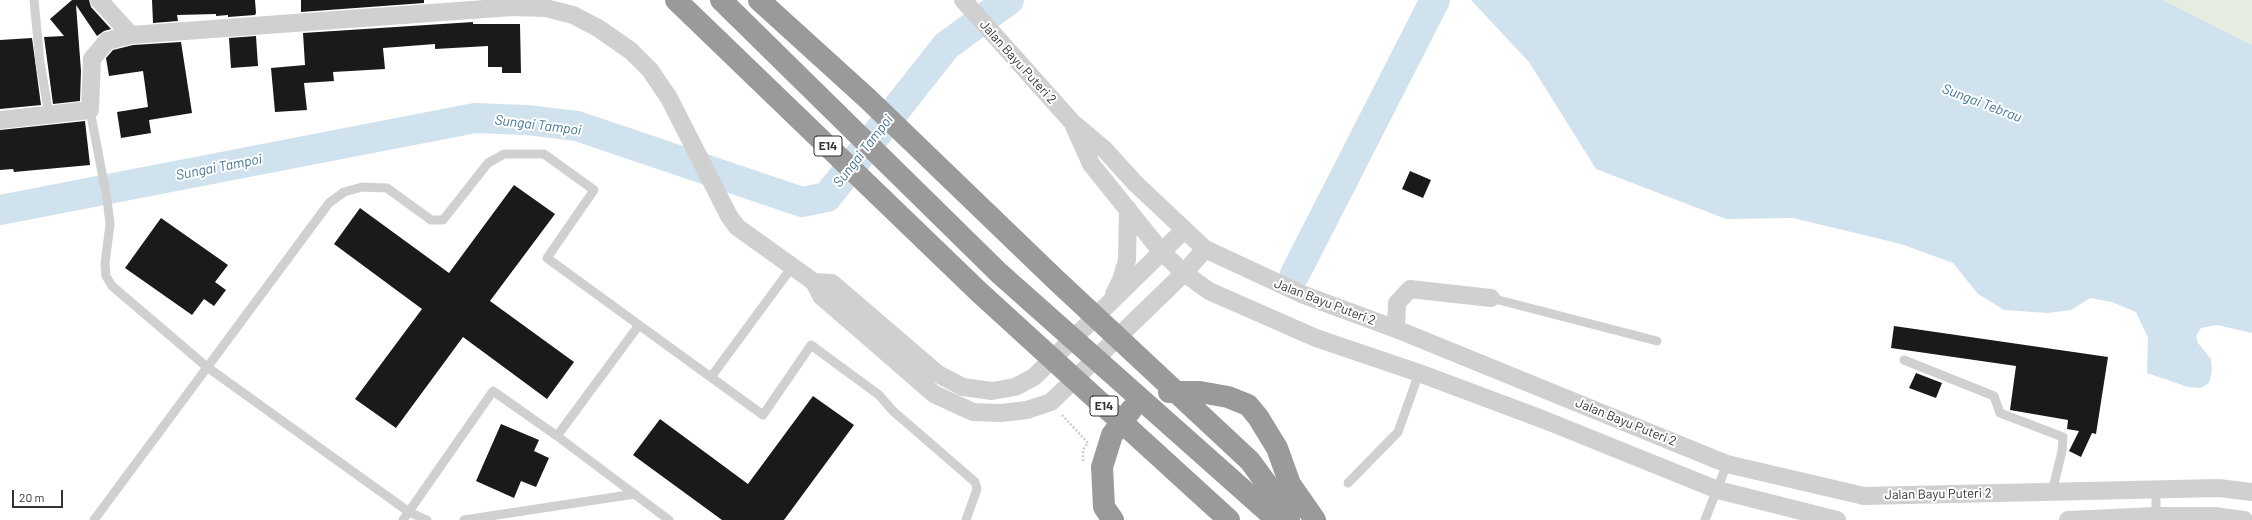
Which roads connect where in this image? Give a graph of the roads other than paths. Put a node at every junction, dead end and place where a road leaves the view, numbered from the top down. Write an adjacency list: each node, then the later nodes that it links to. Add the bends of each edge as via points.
1 (34, 0): 9 (lane, via 38,48)
2 (99, 0): 7 (street)
3 (676, 0): 46 (highway, E14, via 979,292)
4 (721, 0): 47 (highway, E14, via 999,273)
5 (759, 0): 48 (highway, via 868,99 1055,279 1250,461 1283,506)
6 (963, 0): 11 (street, Jalan Bayu Puteri 2)
7 (131, 35): 8 (street, via 107,41 92,59); 16 (street, via 512,7 546,8 573,15 631,52 650,70 669,98 729,216 737,227)
8 (90, 110): 9 (street); 25 (lane, via 110,224 106,276 112,286)
9 (49, 115): 10 (street)
10 (0, 120)
11 (1073, 123): 12 (street, Jalan Bayu Puteri 2, via 1090,164); 13 (street, Jalan Bayu Puteri 2, via 1105,150)
12 (1128, 209): 15 (street, Jalan Bayu Puteri 2); 20 (street, via 1127,260 1121,280)
13 (1184, 230): 14 (street, Jalan Bayu Puteri 2); 15 (street)
14 (1205, 249): 17 (street); 22 (street, Jalan Bayu Puteri 2, via 1304,295)
15 (1161, 251): 17 (street, Jalan Bayu Puteri 2); 20 (street)
16 (792, 267): 18 (street); 27 (lane)
17 (1184, 273): 18 (street, via 1051,402 1027,410 1001,413 973,412 934,394 821,296); 26 (street, Jalan Bayu Puteri 2, via 1209,291 1316,338)
18 (814, 282): 20 (street, via 832,283 938,374 963,387 992,391 1015,387 1034,377)
19 (1491, 298): 22 (street, via 1410,289 1397,303); 23 (lane)
20 (1107, 307)
21 (639, 324): 25 (lane, via 547,258 594,190 544,154 504,154 488,163 443,220 431,220 387,188 362,187 344,192 329,203); 27 (lane); 28 (lane)
22 (1396, 329): 29 (street, Jalan Bayu Puteri 2)
23 (1657, 341)
24 (1904, 360): 33 (lane, via 1994,396 2000,413 2063,437)
25 (207, 368): 36 (lane); 39 (lane)
26 (1419, 373): 30 (lane, via 1398,432); 32 (street, Jalan Bayu Puteri 2, via 1550,422)
27 (711, 377): 44 (lane, via 763,415 811,345 879,395 893,411 975,482 977,489)
28 (557, 436): 35 (lane); 36 (lane, via 493,391)
29 (1727, 464): 32 (lane); 33 (street, Jalan Bayu Puteri 2, via 1864,496)
30 (1348, 484)
31 (2156, 489): 33 (street, Jalan Bayu Puteri 2); 34 (street, Jalan Bayu Puteri 2, via 2219,488); 37 (lane)
32 (1718, 490): 38 (lane); 50 (street, Jalan Bayu Puteri 2)
33 (2052, 492)
34 (2252, 492)
35 (635, 494): 42 (lane); 43 (lane)
36 (409, 512): 40 (lane); 41 (lane)
37 (2156, 518): 51 (street); 52 (street, via 2214,516)
38 (1709, 519)
39 (94, 520)
40 (404, 520)
41 (427, 520)
42 (464, 520)
43 (669, 520)
44 (966, 520)
45 (1113, 520): 49 (highway, via 1104,507 1102,467 1112,435 1134,407 1165,392 1200,392 1228,397 1248,405 1277,448 1290,484)
46 (1229, 520)
47 (1277, 520)
48 (1289, 520)
49 (1316, 520)
50 (1837, 520)
51 (2068, 520)
52 (2244, 520)

